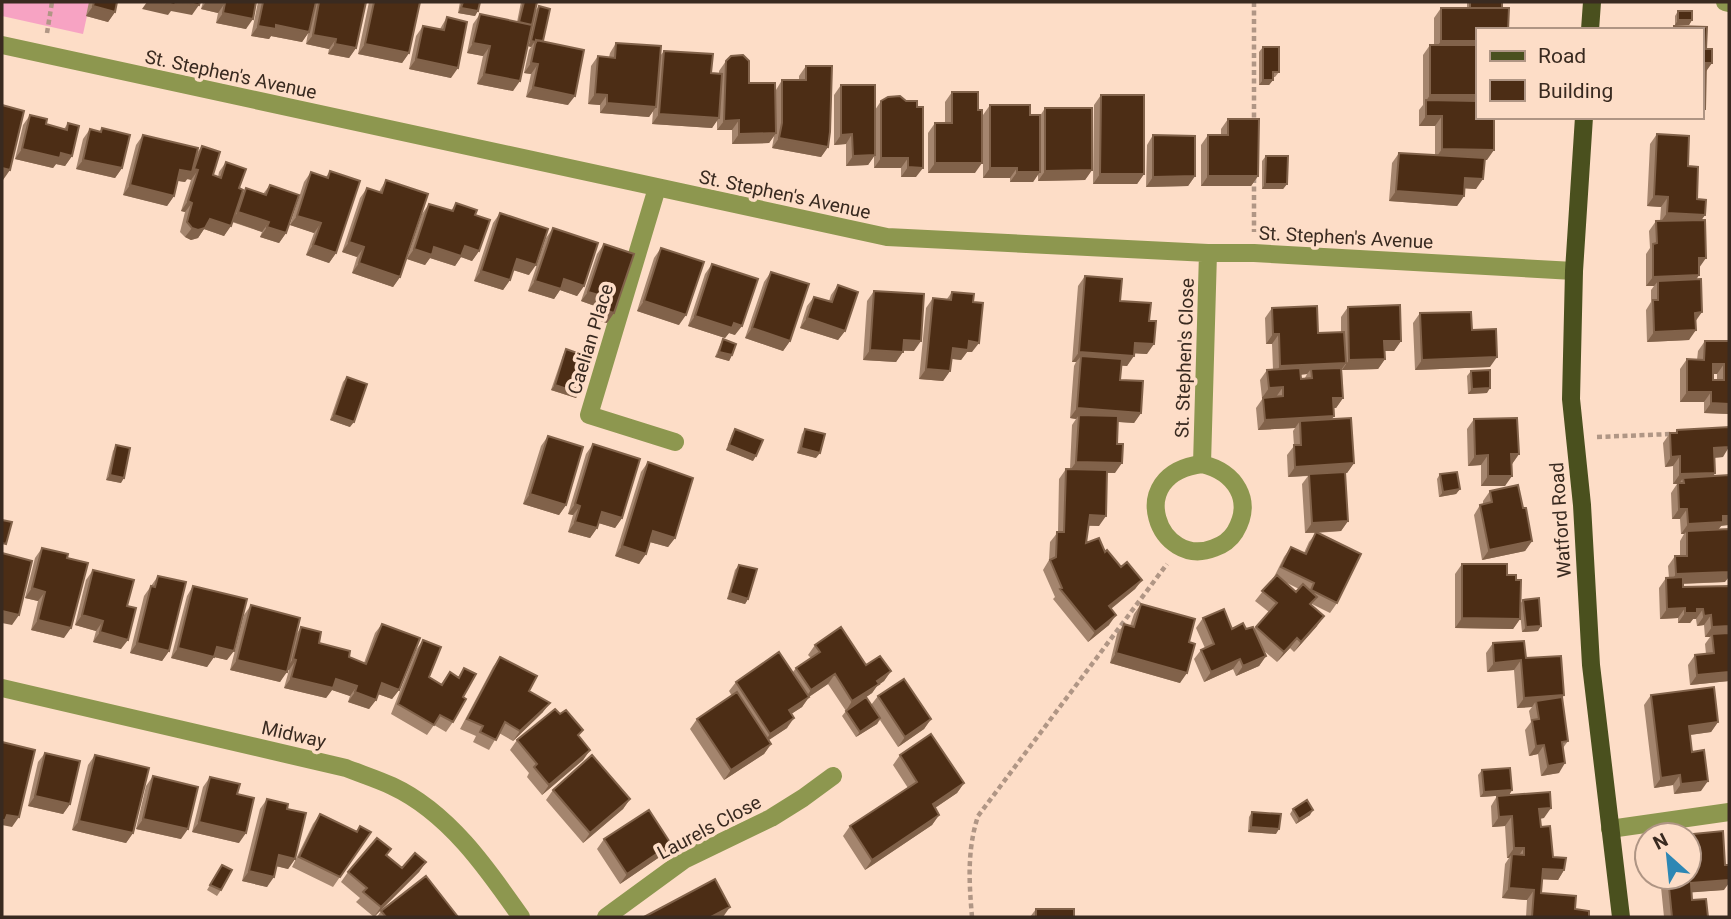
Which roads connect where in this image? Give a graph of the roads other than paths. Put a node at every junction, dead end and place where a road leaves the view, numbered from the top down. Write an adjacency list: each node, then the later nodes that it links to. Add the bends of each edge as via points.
1 (1592, 2): 2 (main road)
2 (1590, 28)
3 (2, 45): 5 (street, St. Stephen's Avenue)
4 (1584, 119): 7 (main road, Watford Road)
5 (657, 188): 6 (street, St. Stephen's Avenue, via 887,237); 8 (street, Caelian Place, via 589,415)
6 (1208, 253): 7 (street, St. Stephen's Avenue); 9 (street, St. Stephen's Close)
7 (1574, 271): 13 (main road, Watford Road, via 1571,399)
8 (675, 442)
9 (1202, 464): 9 (street, St. Stephen's Close, via 1217,468 1234,481 1243,509 1232,537 1208,551 1192,551 1171,541 1158,523 1155,508 1158,493 1172,473)
10 (2, 688): 14 (street, Midway, via 346,768 394,786 442,819)
11 (833, 776): 15 (street, Laurels Close, via 771,818 684,860)
12 (1729, 813): 13 (street)
13 (1609, 829): 16 (main road, Watford Road)
14 (521, 917)
15 (606, 917)
16 (1621, 917)

